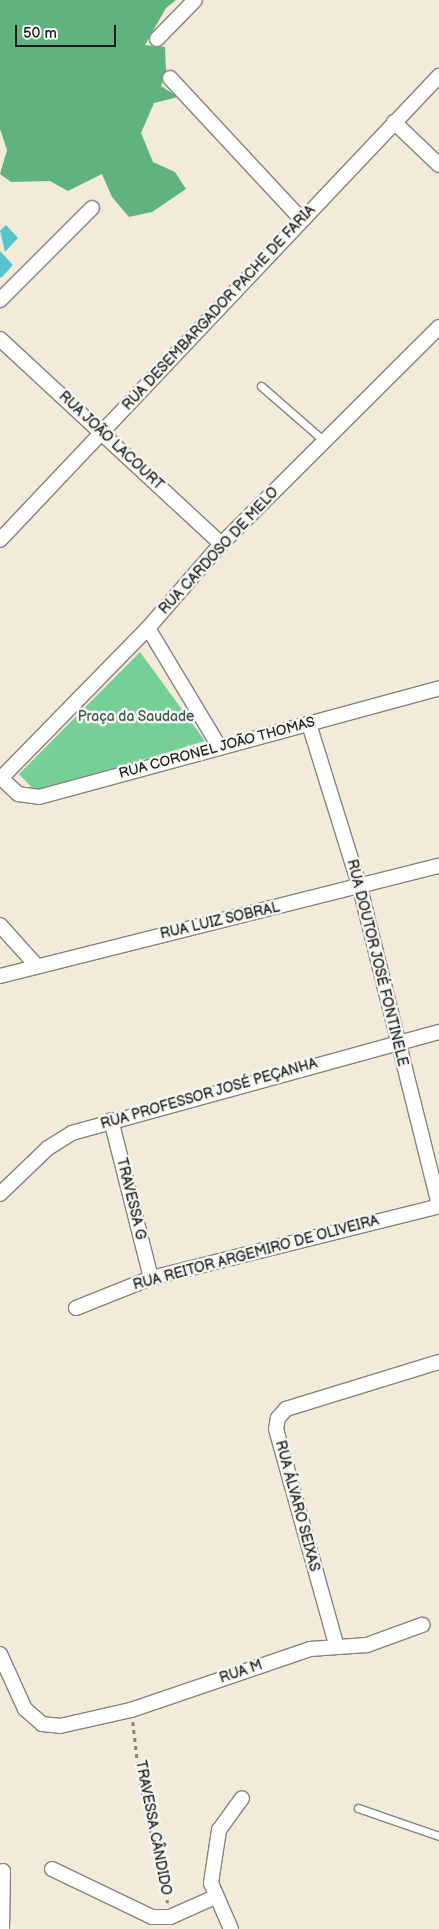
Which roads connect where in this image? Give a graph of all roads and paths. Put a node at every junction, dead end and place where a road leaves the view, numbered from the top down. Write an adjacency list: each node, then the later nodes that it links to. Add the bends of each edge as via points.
1 (195, 0): 2 (street)
2 (157, 39)
3 (439, 76): 5 (street, RUA DESEMBARGADOR PACHE DE FARIA)
4 (170, 78): 8 (street)
5 (394, 122): 6 (street); 8 (street, RUA DESEMBARGADOR PACHE DE FARIA)
6 (439, 165)
7 (92, 208): 9 (street)
8 (301, 219): 13 (street, RUA DESEMBARGADOR PACHE DE FARIA)
9 (0, 300)
10 (439, 327): 14 (street, RUA CARDOSO DE MELO)
11 (0, 339): 13 (street, RUA JOÃO LACOURT)
12 (261, 386): 14 (lane)
13 (102, 432): 15 (street, RUA DESEMBARGADOR PACHE DE FARIA); 16 (street, RUA JOÃO LACOURT)
14 (324, 441): 16 (street, RUA CARDOSO DE MELO)
15 (0, 540)
16 (222, 544): 17 (street, RUA CARDOSO DE MELO)
17 (148, 628): 20 (street); 21 (street, RUA CARDOSO DE MELO)
18 (439, 688): 19 (street, RUA CORONEL JOÃO THOMAS)
19 (309, 724): 20 (street, RUA CORONEL JOÃO THOMAS); 23 (street, RUA DOUTOR JOSÉ FONTINELE)
20 (219, 746): 21 (street, RUA CORONEL JOÃO THOMAS, via 40,797 18,794)
21 (1, 778)
22 (439, 866): 23 (street, RUA LUIZ SOBRAL)
23 (360, 888): 25 (street, RUA LUIZ SOBRAL); 28 (street, RUA DOUTOR JOSÉ FONTINELE)
24 (0, 925): 25 (street)
25 (36, 965): 26 (street, RUA LUIZ SOBRAL)
26 (0, 976)
27 (439, 1032): 28 (street, RUA PROFESSOR JOSÉ PEÇANHA)
28 (396, 1042): 29 (street, RUA PROFESSOR JOSÉ PEÇANHA); 31 (street, RUA DOUTOR JOSÉ FONTINELE)
29 (111, 1120): 30 (street, RUA PROFESSOR JOSÉ PEÇANHA, via 72,1134 48,1148); 32 (street, TRAVESSA G)
30 (0, 1194)
31 (439, 1205): 32 (street, RUA REITOR ARGEMIRO DE OLIVEIRA)
32 (151, 1278): 33 (street, RUA REITOR ARGEMIRO DE OLIVEIRA)
33 (76, 1308)
34 (439, 1362): 36 (street, RUA ÁLVARO SEIXAS, via 286,1409 278,1418 276,1429)
35 (422, 1625): 36 (street, RUA M, via 367,1645)
36 (336, 1644): 38 (street, RUA M, via 310,1649)
37 (0, 1654): 38 (street, RUA M, via 24,1709 42,1724 60,1726)
38 (131, 1710): 45 (path, TRAVESSA CÂNDIDO, via 140,1783)
39 (242, 1798): 44 (street, via 219,1830 211,1884)
40 (358, 1808): 41 (lane)
41 (439, 1836)
42 (52, 1869): 45 (street, TRAVESSA CÂNDIDO, via 152,1917)
43 (3, 1871): 46 (street)
44 (215, 1896): 45 (street, TRAVESSA CÂNDIDO); 47 (street)
45 (170, 1917)
46 (2, 1929)
47 (231, 1929)

